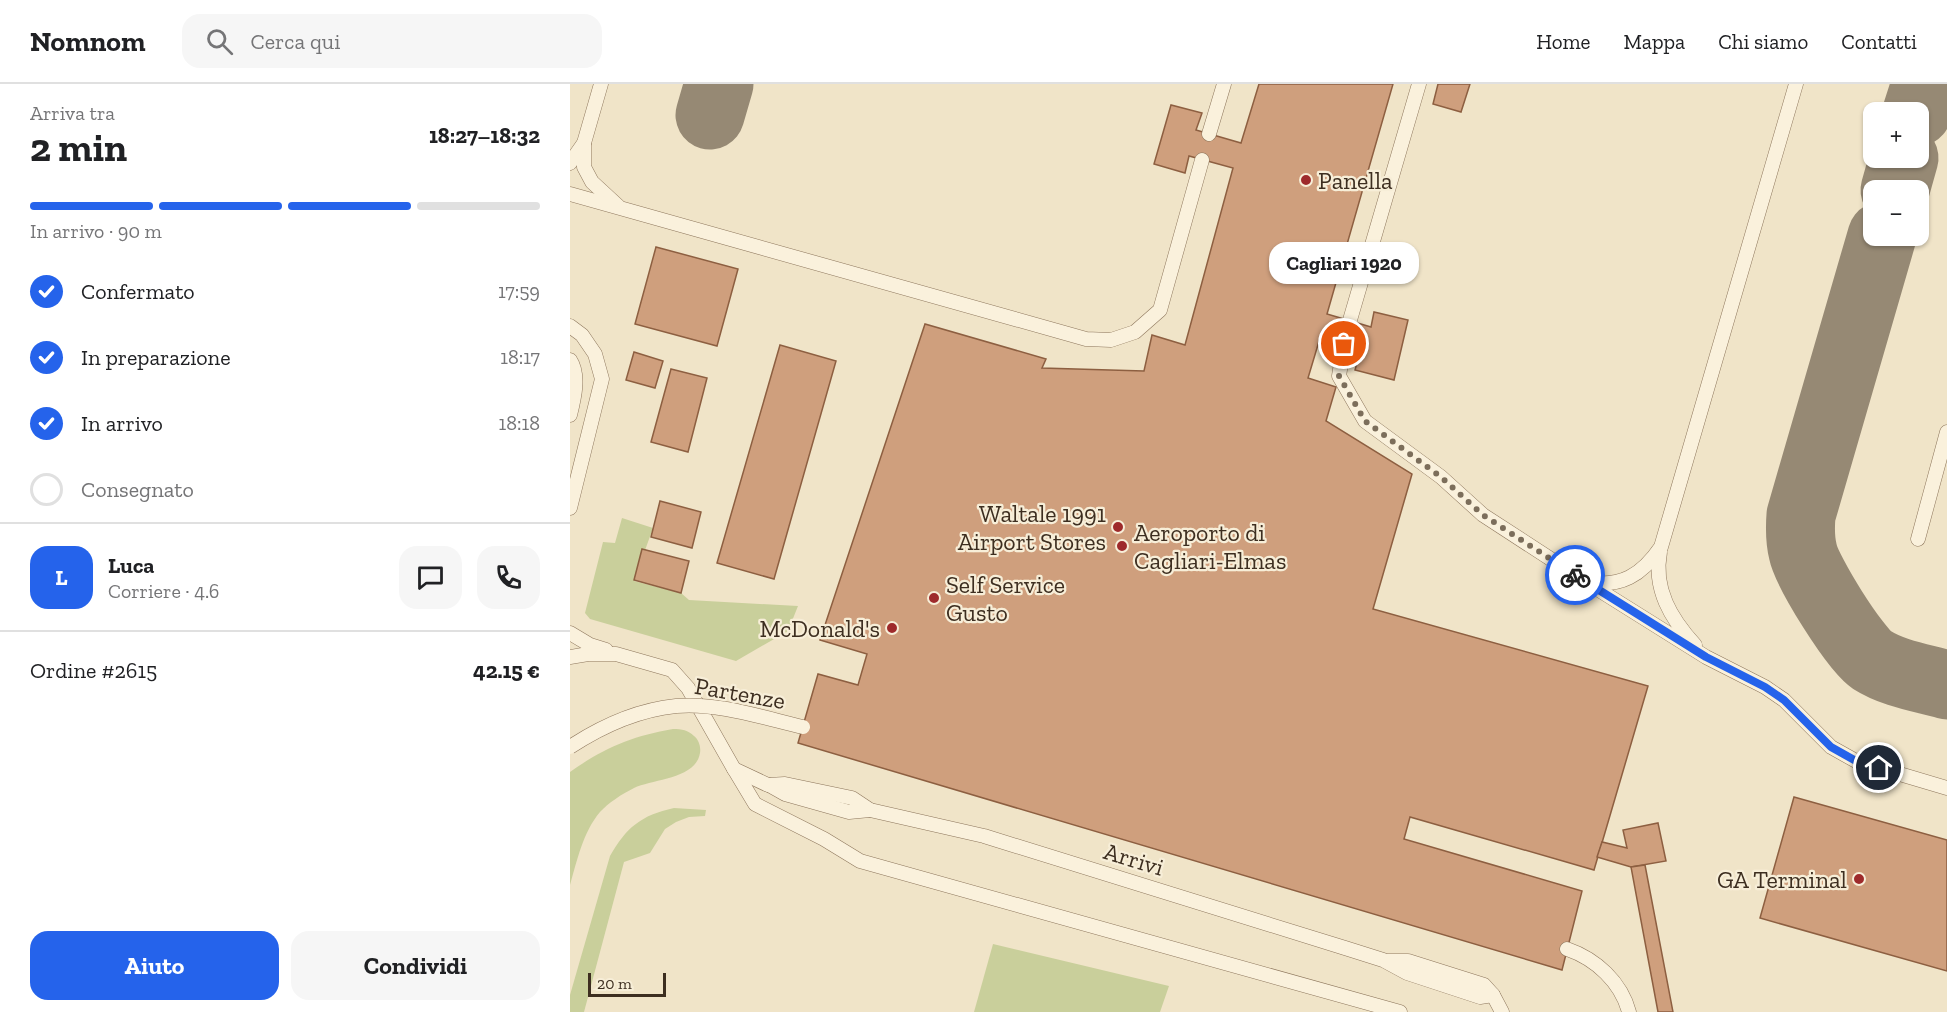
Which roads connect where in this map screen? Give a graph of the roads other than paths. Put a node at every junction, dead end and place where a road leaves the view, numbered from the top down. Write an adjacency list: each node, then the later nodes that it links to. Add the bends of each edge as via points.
1 (601, 84): 6 (lane)
2 (1224, 84): 5 (lane)
3 (1419, 84): 11 (lane)
4 (1796, 84): 19 (lane)
5 (1209, 134)
6 (584, 143): 8 (lane); 10 (lane, via 584,167 592,182)
7 (1202, 160): 10 (lane, via 1160,310 1135,332 1111,340 1086,339)
8 (570, 163)
9 (570, 194): 10 (lane)
10 (621, 208)
11 (1350, 320)
12 (570, 326): 17 (lane, via 595,354 602,379)
13 (1344, 344): 20 (lane, via 1339,376 1365,421 1441,477 1483,515)
14 (570, 360): 15 (lane, via 576,387)
15 (570, 416)
16 (1947, 432): 18 (lane)
17 (570, 508)
18 (1918, 539)
19 (1661, 547): 20 (lane, via 1639,573 1603,585); 24 (lane, via 1657,569 1664,600 1683,632)
20 (1586, 582): 24 (lane)
21 (570, 633): 22 (lane)
22 (616, 654): 23 (lane); 27 (lane, via 672,670 688,688)
23 (570, 657)
24 (1706, 657): 28 (lane, via 1784,700 1831,747 1856,761)
25 (803, 727): 26 (lane, Partenze, bridge, via 710,708 677,706 625,718)
26 (570, 747)
27 (734, 769): 30 (lane, via 755,804 860,861); 31 (lane, Arrivi, via 768,785 785,784 852,798 870,810 984,836 1383,960 1408,961 1484,985)
28 (1947, 788)
29 (1567, 949): 32 (lane, via 1583,955 1609,976)
30 (1400, 1012)
31 (1502, 1012)
32 (1629, 1012)

